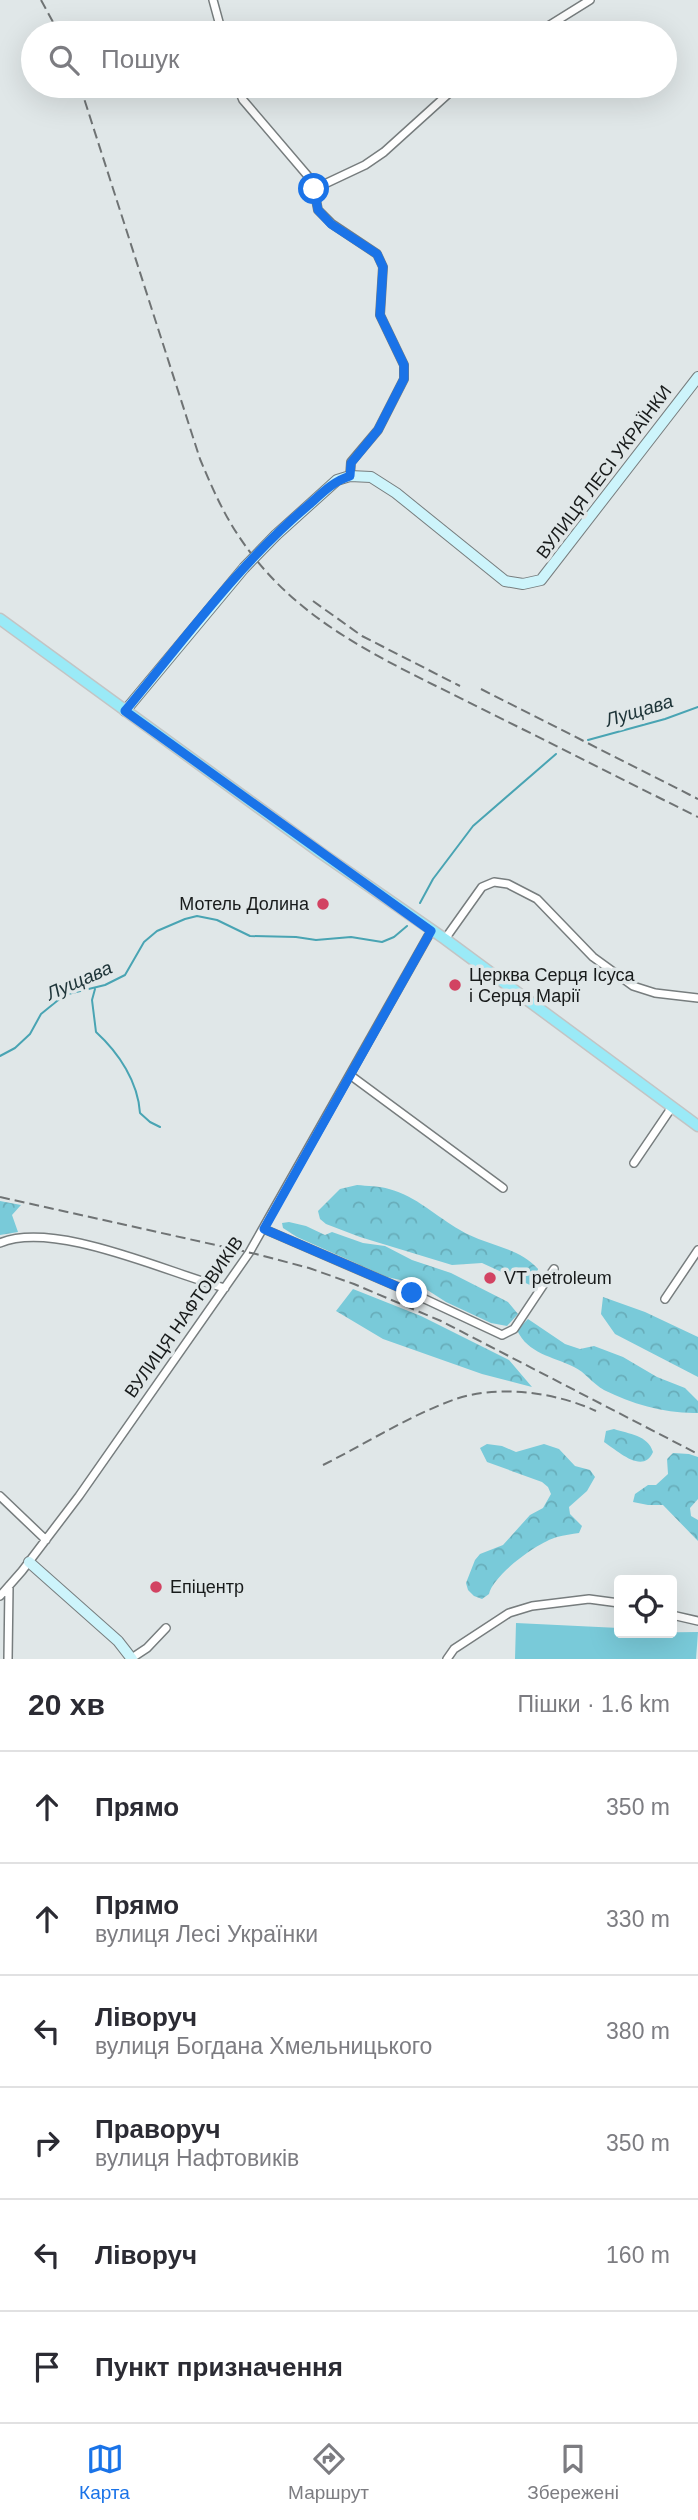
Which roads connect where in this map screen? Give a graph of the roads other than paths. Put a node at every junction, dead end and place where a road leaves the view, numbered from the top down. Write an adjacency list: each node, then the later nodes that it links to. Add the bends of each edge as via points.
1 (213, 0): 3 (street)
2 (590, 0): 4 (street)
3 (219, 21)
4 (556, 21)
5 (242, 98): 7 (street, via 313,182)
6 (444, 98): 7 (street, via 365,165)
7 (314, 189): 9 (street, via 318,210 331,224 377,254 383,267 380,315 404,365 404,379 378,430 351,463)
8 (698, 377): 9 (street, ВУЛИЦЯ ЛЕСІ УКРАЇНКИ, via 541,580 505,581 371,477)
9 (350, 476): 11 (street, bridge, via 337,480 244,568)
10 (0, 619): 11 (main road)
11 (125, 711): 12 (main road)
12 (431, 931): 13 (main road); 15 (street, ВУЛИЦЯ НАФТОВИКІВ)
13 (445, 939): 14 (street, via 482,887 494,882 508,884 537,900 593,957 633,986); 16 (main road)
14 (698, 999)
15 (350, 1075): 19 (street); 20 (street, ВУЛИЦЯ НАФТОВИКІВ)
16 (672, 1107): 17 (main road); 18 (street)
17 (698, 1126)
18 (634, 1163)
19 (503, 1188)
20 (264, 1229): 23 (street, via 502,1335 513,1329); 24 (street, ВУЛИЦЯ НАФТОВИКІВ)
21 (0, 1243): 24 (street, via 33,1237 62,1240)
22 (698, 1250): 25 (street)
23 (554, 1269)
24 (225, 1287): 27 (street, ВУЛИЦЯ НАФТОВИКІВ)
25 (665, 1299)
26 (0, 1496): 27 (street)
27 (46, 1540): 28 (street, ВУЛИЦЯ НАФТОВИКІВ)
28 (29, 1562): 29 (street, ВУЛИЦЯ НАФТОВИКІВ); 35 (street)
29 (9, 1585): 30 (street, ВУЛИЦЯ НАФТОВИКІВ); 36 (street)
30 (0, 1596)
31 (614, 1602): 37 (street, via 589,1599 509,1613 454,1649)
32 (677, 1616): 33 (street)
33 (698, 1621)
34 (166, 1628): 35 (street)
35 (132, 1658)
36 (8, 1659)
37 (447, 1659)

